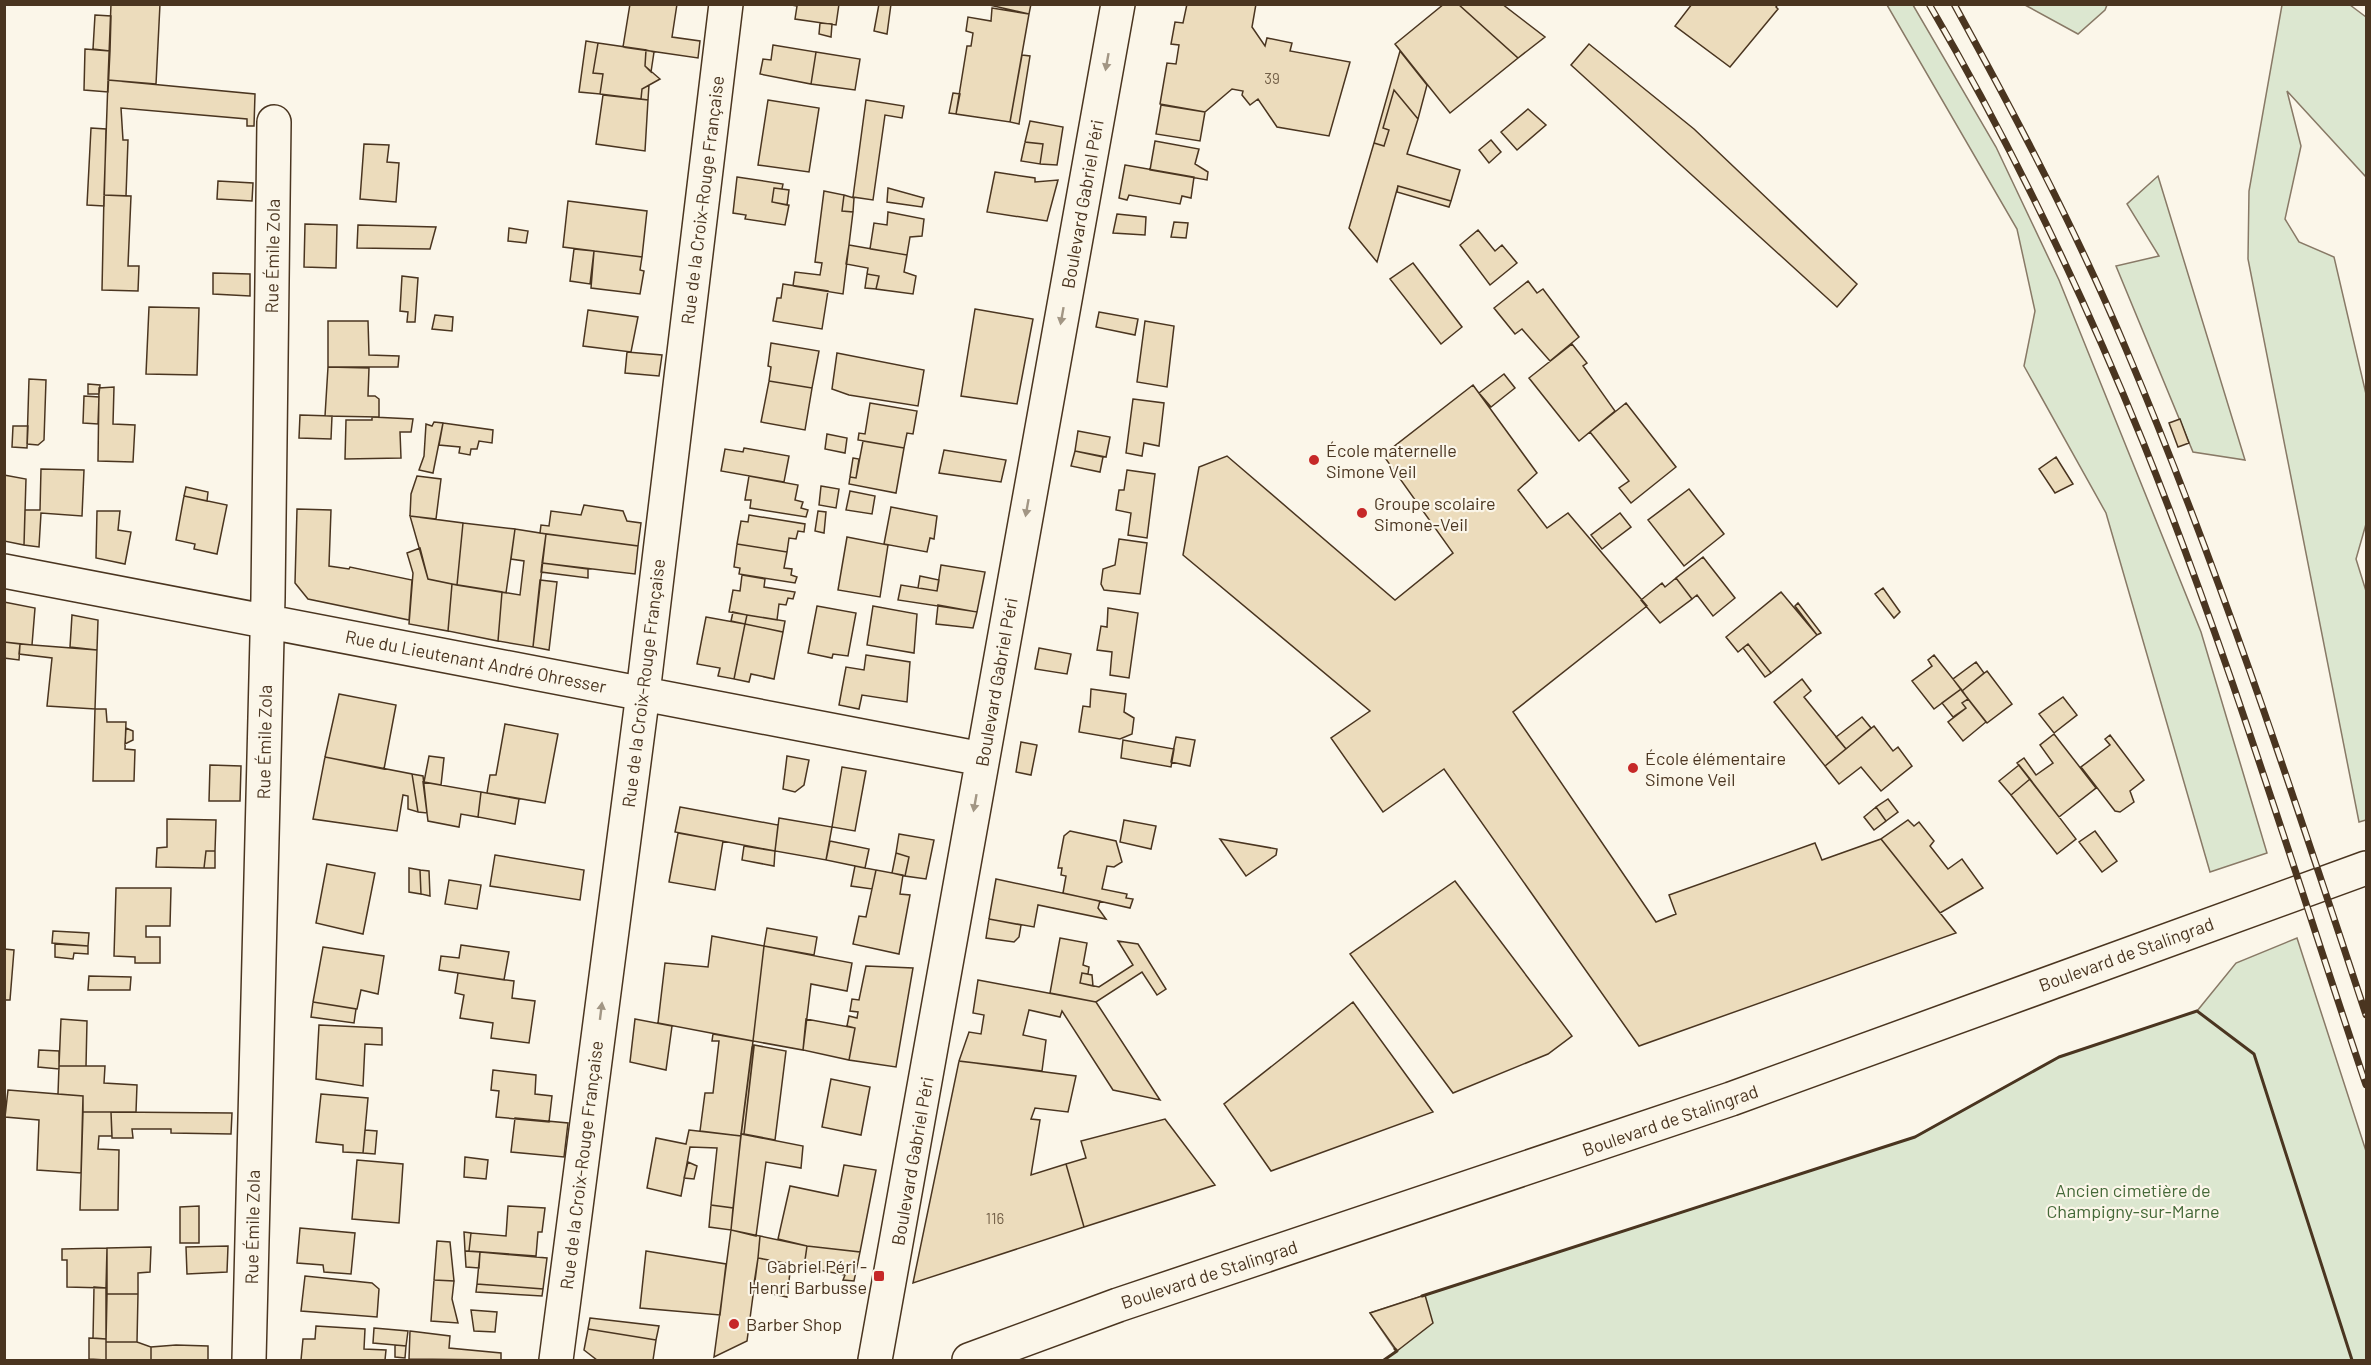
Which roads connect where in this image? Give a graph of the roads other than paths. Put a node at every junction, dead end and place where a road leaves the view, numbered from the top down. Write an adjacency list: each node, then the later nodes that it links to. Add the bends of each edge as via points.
1 (726, 4): 6 (street, Rue de la Croix-Rouge Française)
2 (1118, 4): 7 (street, Boulevard Gabriel Péri, one-way to 7)
3 (273, 122): 5 (street, Rue Émile Zola)
4 (4, 571): 5 (street, Rue du Lieutenant André Ohresser)
5 (267, 621): 6 (street, Rue du Lieutenant André Ohresser); 9 (street, Rue Émile Zola)
6 (643, 693): 7 (street, Rue du Lieutenant André Ohresser); 10 (street, Rue de la Croix-Rouge Française, one-way to 6)
7 (982, 759): 11 (street, Boulevard Gabriel Péri, one-way to 11)
8 (2367, 868): 12 (street, Boulevard de Stalingrad, via 1731,1099 1118,1305)
9 (249, 1360)
10 (556, 1360)
11 (875, 1360)
12 (969, 1360)

